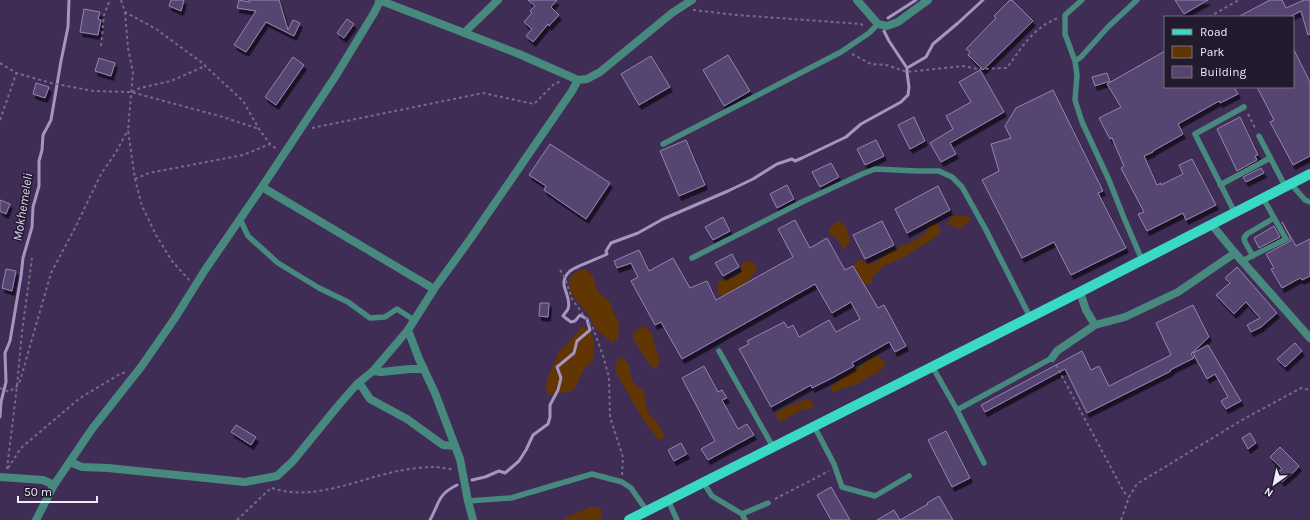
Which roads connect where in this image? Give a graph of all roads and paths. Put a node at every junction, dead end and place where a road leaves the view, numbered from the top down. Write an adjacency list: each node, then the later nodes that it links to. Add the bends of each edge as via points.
1 (110, 0): 17 (path, via 104,15)
2 (120, 0): 11 (path)
3 (379, 0): 15 (street); 27 (street, via 374,13 335,77)
4 (498, 0): 15 (street)
5 (857, 0): 14 (street)
6 (928, 0): 14 (street, via 898,22 887,26)
7 (1082, 0): 12 (lane)
8 (1137, 0): 19 (lane)
9 (1239, 0): 13 (path)
10 (688, 2): 16 (path, via 690,9 718,14 862,24); 23 (street, via 600,72 587,79)
11 (125, 12): 21 (path, via 156,29); 24 (path, via 133,72)
12 (1065, 15): 18 (path, via 1050,21 1031,36 1007,68 978,69 963,66 907,72 886,65 871,64); 19 (lane, via 1065,34)
13 (1211, 16)
14 (878, 24): 16 (lane)
15 (464, 33): 23 (street)
16 (869, 33): 18 (lane)
17 (101, 46)
18 (845, 49): 32 (lane)
19 (1075, 61): 50 (lane, via 1075,100 1082,122 1110,180)
20 (0, 63): 22 (path)
21 (205, 66): 24 (path, via 171,81); 28 (path, via 243,101)
22 (16, 74): 24 (path, via 93,91); 26 (path)
23 (576, 79): 27 (path, via 555,83 534,104 483,93 306,130); 54 (street)
24 (131, 92): 28 (path); 29 (path)
25 (1244, 107): 30 (path); 37 (lane, via 1194,134)
26 (0, 120)
27 (300, 127): 33 (street)
28 (258, 129): 31 (path)
29 (128, 130): 36 (path); 68 (path, via 101,174 51,273)
30 (1259, 136): 34 (lane)
31 (270, 144): 33 (path); 36 (path, via 243,155 149,173)
32 (663, 144)
33 (283, 154): 39 (street)
34 (1270, 158): 37 (lane); 38 (lane)
35 (1310, 174): 38 (main road)
36 (135, 179): 53 (path, via 142,206 156,236 172,261)
37 (1220, 185): 42 (lane)
38 (1288, 185): 40 (main road); 41 (lane)
39 (262, 187): 44 (street); 54 (street)
40 (1263, 198): 42 (main road); 43 (lane)
41 (1310, 202)
42 (1234, 213): 45 (main road)
43 (1274, 218): 47 (lane, via 1244,238); 47 (lane, via 1286,239)
44 (240, 219): 53 (street); 57 (lane, via 248,236 278,263 348,302 370,318 385,316 397,309)
45 (1212, 225): 46 (street); 50 (main road)
46 (1235, 253): 51 (street); 58 (street, via 1178,292 1125,317)
47 (1253, 256): 51 (lane)
48 (32, 258): 68 (path)
49 (692, 258): 56 (lane, via 875,169 939,171 952,177 962,187)
50 (1142, 260): 55 (main road)
51 (1242, 261): 60 (street)
52 (560, 270): 82 (path, via 572,299 593,328 603,356 609,377 610,417 623,458)
53 (195, 287): 64 (street)
54 (434, 289): 57 (street)
55 (1080, 292): 56 (main road); 58 (street, via 1086,310)
56 (1030, 317): 63 (main road)
57 (414, 320): 59 (street)
58 (1096, 325): 62 (street)
59 (408, 330): 65 (street); 66 (street)
60 (1310, 338)
61 (719, 351): 74 (lane)
62 (1052, 358): 71 (lane); 86 (path)
63 (932, 366): 71 (lane); 72 (main road)
64 (141, 367): 68 (path, via 120,374 80,398 21,448 7,471); 75 (street, via 92,429)
65 (424, 369): 66 (street); 73 (street)
66 (373, 371): 67 (street)
67 (357, 384): 73 (street, via 370,399 407,419 443,445); 79 (street, via 294,461)
68 (17, 386): 69 (path, via 10,392)
69 (0, 388)
70 (1310, 390): 86 (path, via 1301,388 1242,420 1137,484)
71 (957, 410): 76 (lane)
72 (814, 426): 74 (main road); 78 (lane)
73 (455, 446): 77 (street)
74 (773, 447): 83 (main road)
75 (70, 462): 79 (street, via 82,467 245,482); 84 (street)
76 (984, 463)
77 (461, 466): 85 (path, via 451,469 434,467 398,471 324,490 290,492); 88 (street)
78 (835, 468): 80 (lane, via 842,487 875,496); 89 (path)
79 (277, 476): 85 (path)
80 (909, 476)
81 (0, 477): 84 (street, via 43,480)
82 (622, 482): 88 (lane, via 592,474 511,498); 90 (lane, via 632,488)
83 (703, 482): 87 (main road); 91 (lane, via 712,496)
84 (54, 485): 92 (street)
85 (272, 488): 93 (path)
86 (1129, 497): 98 (path)
87 (668, 500): 90 (main road); 96 (lane)
88 (468, 501): 94 (street)
89 (768, 502): 91 (lane)
90 (647, 511): 95 (main road)
91 (742, 514): 97 (lane)
92 (36, 520)
93 (237, 520)
94 (474, 520)
95 (629, 520)
96 (677, 520)
97 (745, 520)
98 (1121, 520)

